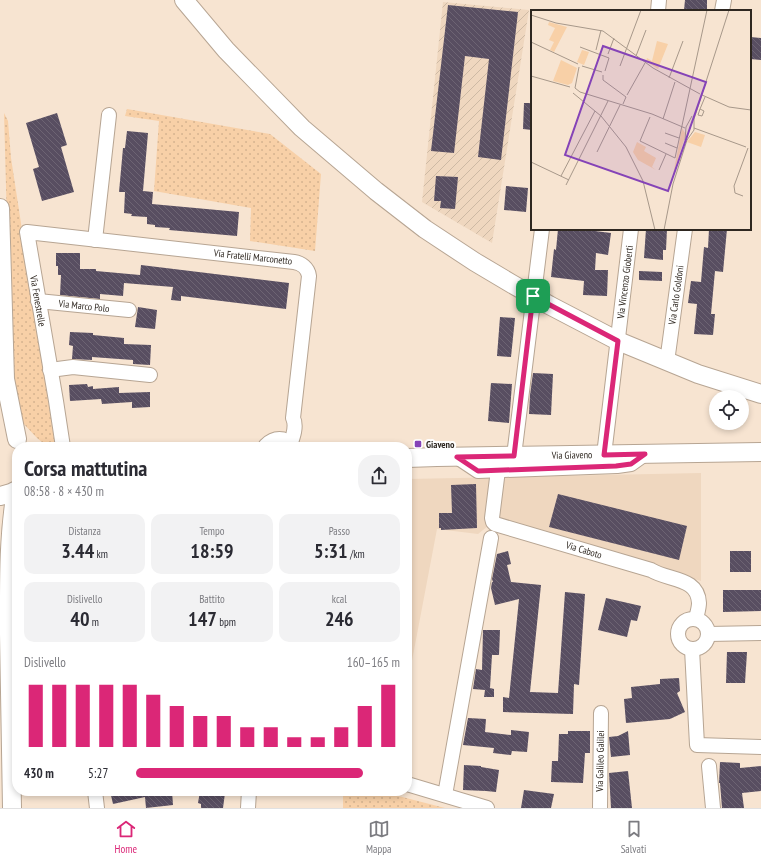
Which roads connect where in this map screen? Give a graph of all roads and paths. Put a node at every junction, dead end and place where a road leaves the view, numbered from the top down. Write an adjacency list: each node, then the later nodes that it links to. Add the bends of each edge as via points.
1 (184, 0): 13 (main road, via 226,50 302,128 376,191 425,229)
2 (659, 0): 4 (street)
3 (724, 0): 5 (street)
4 (658, 10)
5 (722, 10)
6 (109, 115): 12 (street)
7 (0, 208): 21 (main road, via 5,379)
8 (542, 230): 13 (street)
9 (631, 230): 16 (street, Via Vincenzo Gioberti)
10 (685, 230): 17 (street, Via Carlo Goldoni)
11 (27, 232): 12 (street, Via Fratelli Marconetto); 14 (street, Via Fenestrelle)
12 (95, 240): 23 (street, Via Fratelli Marconetto, via 294,262 306,268 309,276 293,418 295,422 293,435)
13 (533, 296): 16 (main road); 27 (street)
14 (38, 301): 15 (street, Via Marco Polo); 18 (street, Via Fenestrelle)
15 (129, 310)
16 (618, 341): 17 (main road); 26 (street, Via Vincenzo Gioberti)
17 (667, 362): 20 (main road)
18 (50, 370): 19 (street, via 73,367); 22 (street, Via Fenestrelle)
19 (150, 376)
20 (761, 394)
21 (14, 440)
22 (61, 442)
23 (285, 442)
24 (761, 452): 25 (main road, Via Giaveno)
25 (645, 454): 26 (main road, Via Giaveno); 30 (street, via 631,464 616,466)
26 (604, 455): 27 (main road, Via Giaveno)
27 (514, 456): 28 (main road, Via Giaveno)
28 (457, 457): 29 (main road, Via Giaveno); 30 (street, via 478,471)
29 (412, 458)
30 (498, 470): 33 (street, Via Caboto, via 492,522 686,582 697,591 699,604)
31 (12, 522): 37 (main road)
32 (491, 538): 42 (street)
33 (696, 619): 35 (street, via 702,621); 36 (street, via 686,620 678,631 680,643)
34 (761, 632): 35 (street)
35 (708, 634): 36 (street, via 705,644)
36 (692, 650): 39 (street, via 697,745)
37 (12, 656)
38 (601, 714): 50 (street, Via Galileo Galilei)
39 (761, 747)
40 (709, 766): 51 (street)
41 (412, 785): 42 (street)
42 (444, 795): 49 (street)
43 (12, 796): 46 (main road)
44 (96, 796): 47 (street)
45 (249, 796): 48 (street)
46 (12, 808)
47 (97, 808)
48 (248, 808)
49 (487, 808)
50 (600, 808)
51 (713, 808)

